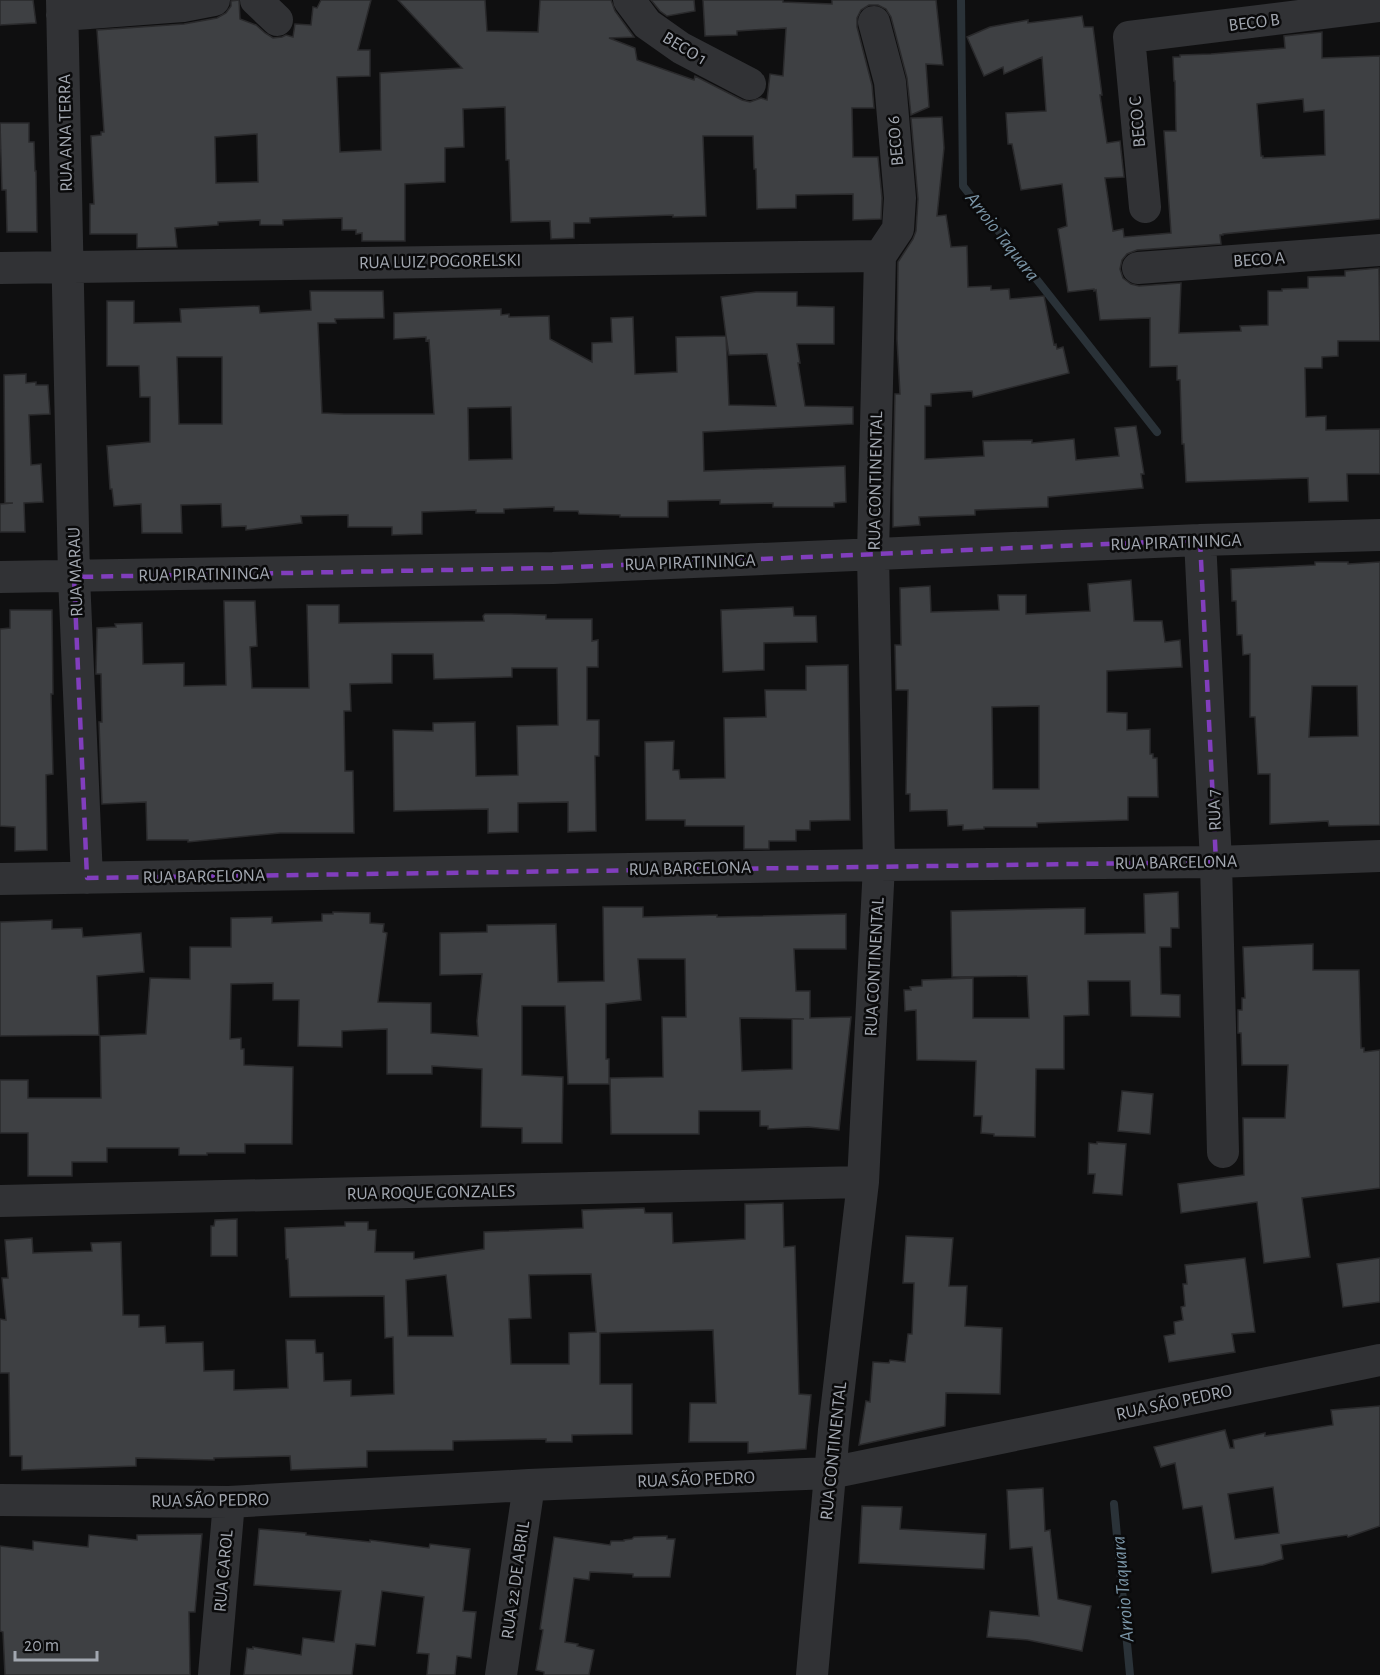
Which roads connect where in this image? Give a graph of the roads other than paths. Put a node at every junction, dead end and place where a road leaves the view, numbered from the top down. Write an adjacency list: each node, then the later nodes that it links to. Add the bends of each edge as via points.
1 (214, 0): 4 (street, via 183,6)
2 (629, 0): 7 (street, BECO 1, via 647,24 681,48)
3 (1380, 6): 6 (street, BECO B)
4 (62, 8): 11 (street, RUA ANA TERRA)
5 (874, 22): 10 (street, BECO 6, via 891,82 900,198 898,229)
6 (1129, 37): 8 (street, BECO C)
7 (750, 84)
8 (1145, 207)
9 (1380, 249): 13 (street, BECO A)
10 (880, 256): 11 (street, RUA LUIZ POGORELSKI); 16 (street, RUA CONTINENTAL)
11 (68, 266): 12 (street, RUA LUIZ POGORELSKI); 18 (street, RUA MARAU)
12 (0, 268)
13 (1138, 268)
14 (1380, 535): 15 (street, RUA PIRATININGA)
15 (1200, 540): 16 (street, RUA PIRATININGA); 20 (street, RUA 7)
16 (873, 555): 18 (street, RUA PIRATININGA, via 553,568); 21 (street, RUA CONTINENTAL)
17 (0, 577): 18 (street, RUA PIRATININGA)
18 (74, 577): 22 (street, RUA MARAU)
19 (1380, 856): 20 (street, RUA BARCELONA)
20 (1216, 862): 21 (street, RUA BARCELONA); 24 (street, RUA 7)
21 (879, 865): 22 (street, RUA BARCELONA); 25 (street, RUA CONTINENTAL)
22 (87, 878): 23 (street, RUA BARCELONA)
23 (0, 879)
24 (1223, 1152)
25 (862, 1182): 26 (street, RUA ROQUE GONZALES); 28 (street, RUA CONTINENTAL)
26 (0, 1201)
27 (1380, 1360): 28 (street, RUA SÃO PEDRO)
28 (830, 1473): 29 (street, RUA SÃO PEDRO); 34 (street, RUA CONTINENTAL)
29 (528, 1485): 31 (street, RUA SÃO PEDRO); 33 (street, RUA 22 DE ABRIL)
30 (0, 1500): 31 (street, RUA SÃO PEDRO)
31 (229, 1502): 32 (street, RUA CAROL)
32 (213, 1675)
33 (501, 1675)
34 (812, 1675)

